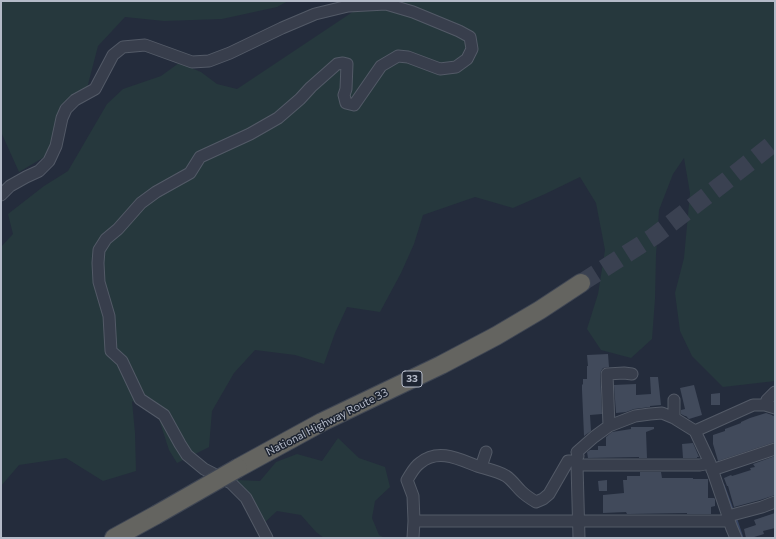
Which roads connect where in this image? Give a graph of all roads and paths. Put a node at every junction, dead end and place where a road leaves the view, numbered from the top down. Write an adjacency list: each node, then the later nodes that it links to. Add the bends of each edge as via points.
1 (1, 195): 20 (street, via 10,186 38,171 49,161 66,109 75,100 95,89 113,55 124,46 145,45 192,62 209,61 315,14 348,6 386,4 413,12 470,37 472,49 466,59 456,67 440,69 408,57 398,56 381,66 354,105 346,104 344,95 347,64 337,64 278,118 200,157 190,173 141,203 106,239 99,250 99,282 110,316 111,351 122,361 140,399 164,415 187,455 204,470 232,483 246,498)
2 (581, 283): 19 (highway, National Highway Route 33 / 33, bridge, via 496,336 322,422)
3 (632, 374): 8 (street, via 606,374)
4 (775, 392): 6 (street, via 767,400)
5 (674, 400): 7 (street)
6 (770, 406): 9 (street, via 752,405)
7 (674, 418): 8 (street, via 662,413 650,414 635,416); 9 (street)
8 (609, 426): 12 (street, via 577,452)
9 (695, 431): 13 (street)
10 (775, 449): 13 (street)
11 (486, 452): 14 (street)
12 (576, 463): 13 (street); 14 (street, via 568,461 549,494 536,502 506,476); 18 (street)
13 (711, 466): 16 (street)
14 (481, 467): 17 (street, via 451,456 436,455 419,463 407,480 413,496)
15 (775, 502): 16 (street)
16 (728, 518): 18 (street); 23 (street)
17 (414, 521): 18 (street); 21 (street)
18 (578, 522): 22 (street)
19 (114, 538)
20 (267, 538)
21 (413, 538)
22 (579, 538)
23 (736, 538)

